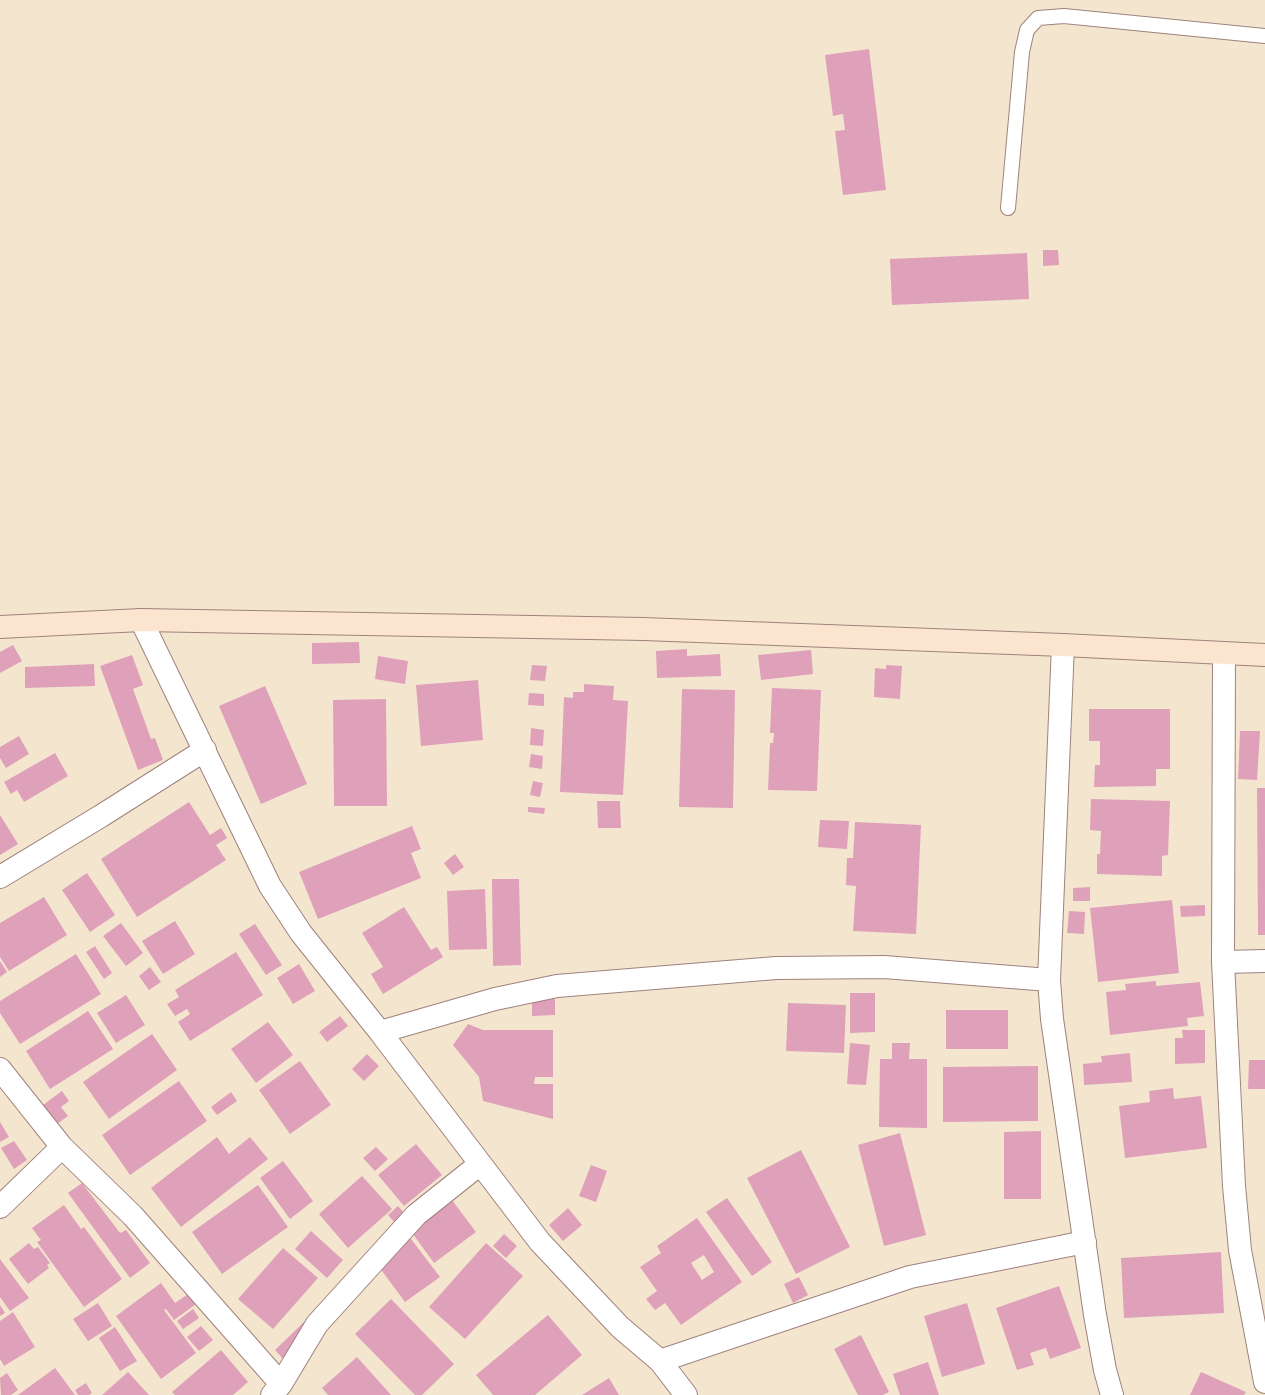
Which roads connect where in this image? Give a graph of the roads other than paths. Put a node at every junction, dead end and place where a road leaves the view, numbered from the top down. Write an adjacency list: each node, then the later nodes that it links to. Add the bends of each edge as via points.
1 (1265, 36): 2 (lane, via 1064,16 1038,18 1027,30 1022,52)
2 (1008, 208)
3 (141, 620): 4 (street); 5 (street, via 644,630); 8 (street)
4 (0, 627)
5 (1063, 645): 6 (street); 12 (street)
6 (1224, 654): 7 (street); 11 (street)
7 (1265, 655)
8 (205, 750): 9 (street); 13 (street, via 270,886 301,933)
9 (0, 877)
10 (1265, 961): 11 (street)
11 (1223, 962): 20 (street, via 1234,1186 1240,1250)
12 (1049, 980): 13 (street, via 884,967 760,970 557,986 496,999); 18 (street, via 1052,1019)
13 (380, 1032): 16 (street)
14 (0, 1069): 15 (street)
15 (62, 1147): 17 (street); 21 (street, via 133,1216)
16 (480, 1164): 19 (street, via 540,1242 620,1327); 21 (street, via 416,1215 317,1324)
17 (0, 1207)
18 (1085, 1242): 19 (street, via 910,1277); 23 (street, via 1095,1315)
19 (660, 1361): 22 (street)
20 (1265, 1382)
21 (277, 1390)
22 (686, 1395)
23 (1112, 1395)

